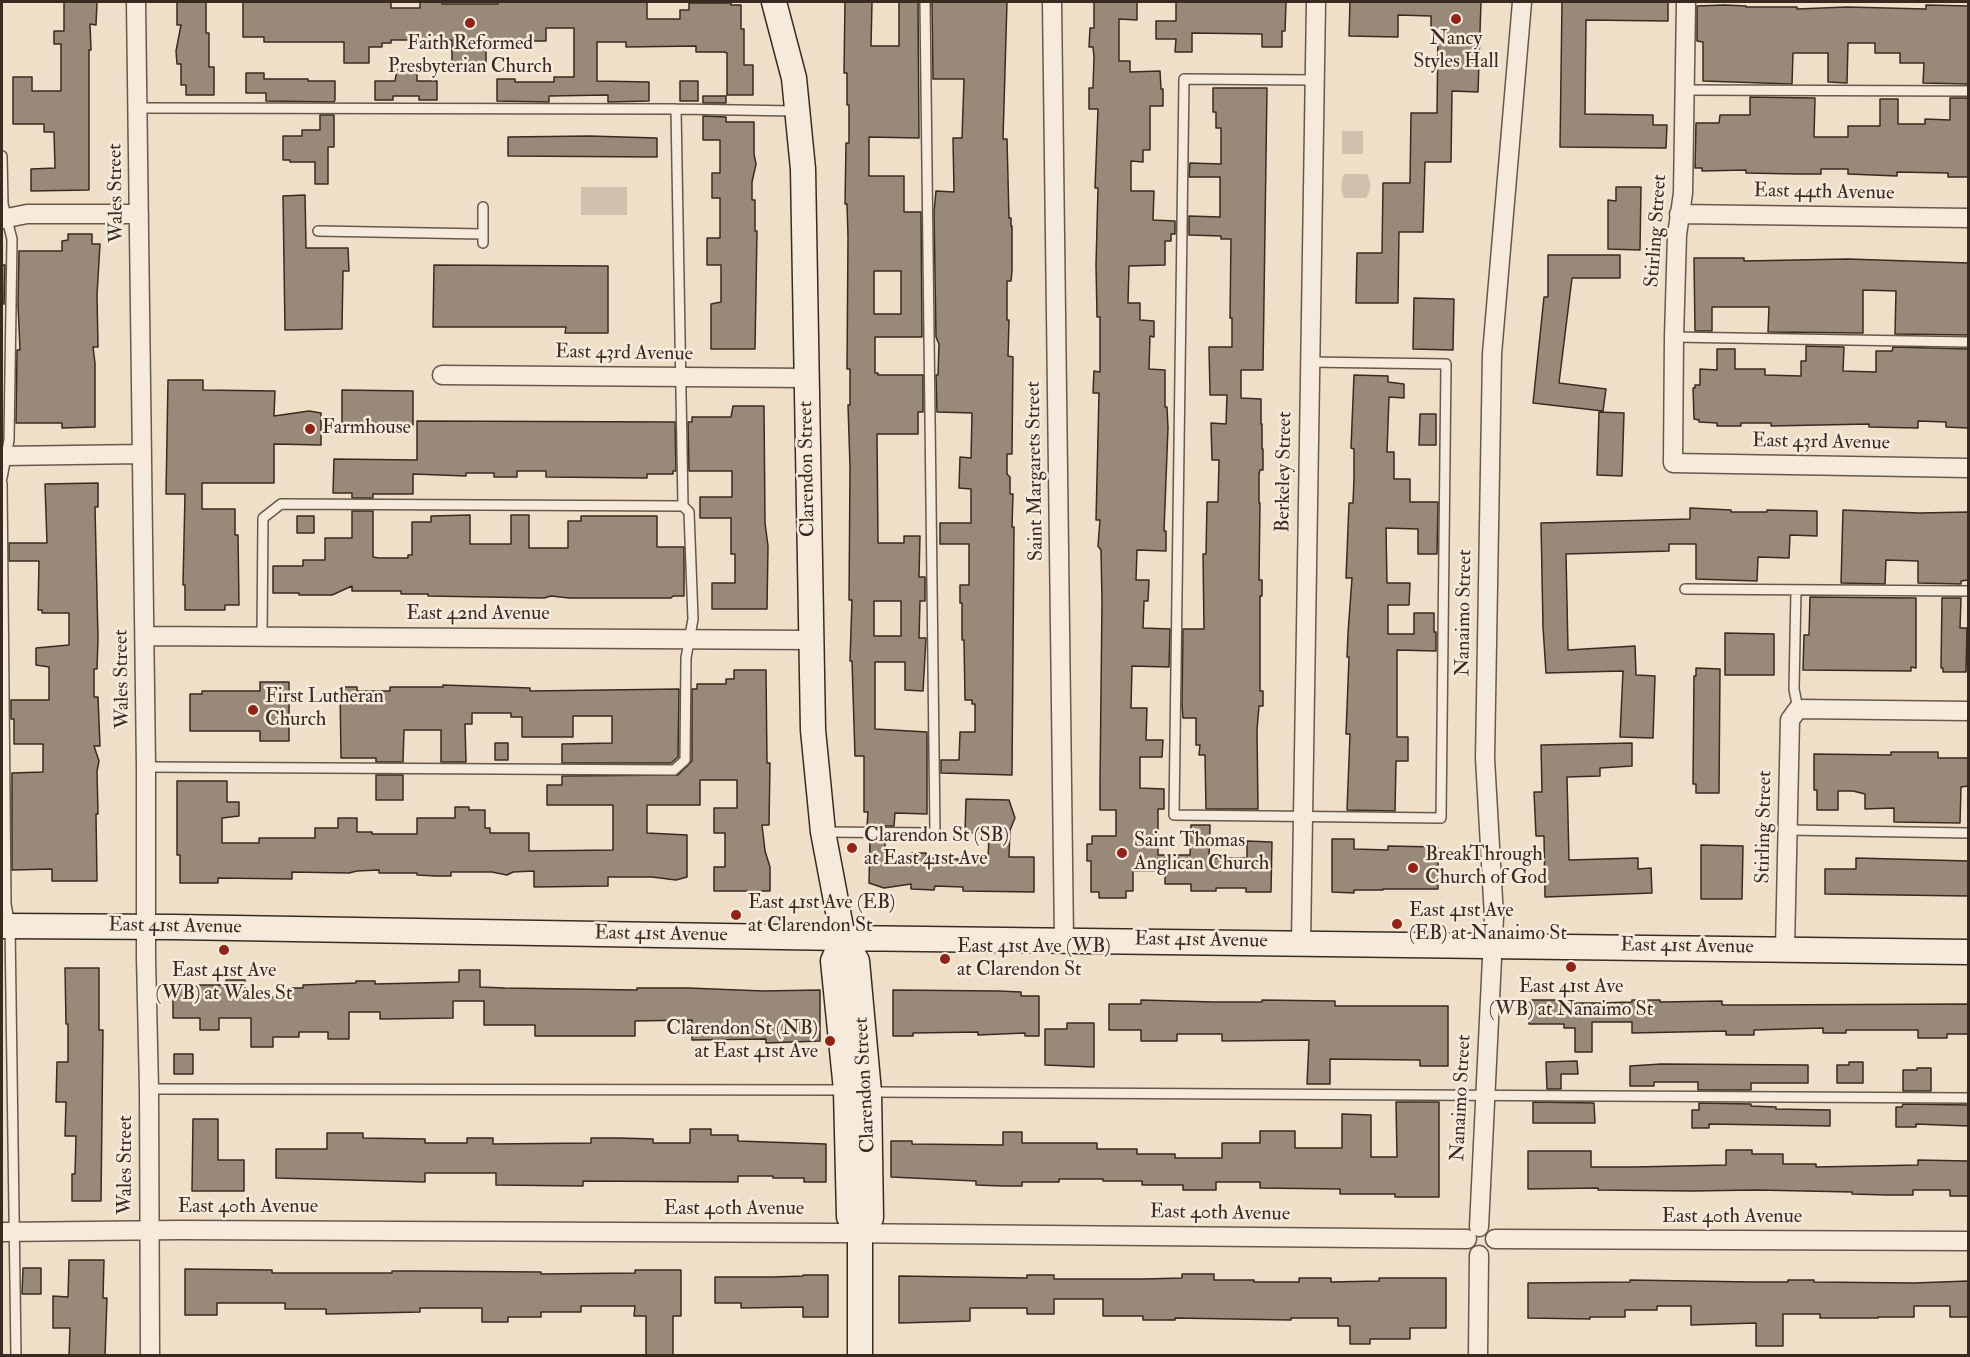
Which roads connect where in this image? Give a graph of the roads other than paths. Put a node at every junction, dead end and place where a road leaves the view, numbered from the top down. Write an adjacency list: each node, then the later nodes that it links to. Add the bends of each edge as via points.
1 (136, 2): 11 (street, Wales Street)
2 (774, 2): 13 (main road, Clarendon Street, via 787,45)
3 (925, 2): 47 (lane, via 935,833)
4 (1052, 2): 52 (street, Saint Margarets Street)
5 (1316, 2): 8 (street, Berkeley Street)
6 (1522, 2): 54 (street, Nanaimo Street, via 1492,354 1485,758 1494,917)
7 (1686, 2): 9 (street, Stirling Street)
8 (1313, 80): 24 (street, Berkeley Street); 45 (lane, via 1184,79 1174,815)
9 (1684, 90): 10 (lane); 17 (street, Stirling Street, via 1683,193)
10 (1968, 91)
11 (139, 108): 12 (lane); 16 (street, Wales Street)
12 (676, 109): 13 (lane); 26 (lane)
13 (799, 111): 27 (main road, Clarendon Street)
14 (2, 156): 18 (lane)
15 (483, 207): 20 (lane, via 483,239)
16 (139, 214): 18 (street, via 27,214); 28 (street, Wales Street)
17 (1679, 214): 19 (street, East 44th Avenue); 21 (street, Stirling Street)
18 (4, 218): 22 (lane, via 12,239)
19 (1968, 218)
20 (318, 231)
21 (1674, 338): 23 (lane); 30 (street, Stirling Street)
22 (6, 341): 29 (lane, via 9,440)
23 (1968, 342)
24 (1309, 362): 45 (street, Berkeley Street); 45 (lane, via 1446,364 1441,818)
25 (442, 375): 26 (street, East 43rd Avenue)
26 (680, 377): 27 (street, East 43rd Avenue); 34 (lane)
27 (806, 378): 41 (main road, Clarendon Street)
28 (142, 454): 29 (street); 38 (street, Wales Street)
29 (4, 456): 32 (lane)
30 (1673, 463): 31 (street, East 43rd Avenue)
31 (1968, 468)
32 (2, 478)
33 (2, 483): 49 (lane)
34 (683, 506): 39 (lane, via 281,504 263,518); 40 (lane, via 689,512 693,619)
35 (1684, 589): 36 (lane)
36 (1796, 590): 37 (lane); 42 (lane, via 1794,689)
37 (1968, 591)
38 (145, 636): 39 (street, East 42nd Avenue); 44 (street, Wales Street)
39 (262, 636): 40 (street, East 42nd Avenue)
40 (690, 639): 41 (street, East 42nd Avenue); 44 (lane, via 686,658 685,760 674,770)
41 (812, 640): 47 (main road, Clarendon Street, via 813,730)
42 (1798, 709): 43 (street); 46 (street, Stirling Street, via 1790,720)
43 (1968, 711)
44 (146, 767): 50 (street, Wales Street)
45 (1304, 816): 53 (street, Berkeley Street)
46 (1787, 830): 48 (lane); 55 (street, Stirling Street)
47 (823, 832): 51 (main road, Clarendon Street)
48 (1968, 832)
49 (6, 926): 50 (main road, East 41st Avenue); 62 (lane)
50 (146, 926): 51 (main road, East 41st Avenue); 57 (street, Wales Street)
51 (843, 938): 52 (main road, East 41st Avenue); 58 (main road, Clarendon Street, via 833,961)
52 (1064, 940): 53 (main road, East 41st Avenue)
53 (1301, 942): 54 (main road, East 41st Avenue)
54 (1492, 945): 55 (main road, East 41st Avenue); 59 (street, Nanaimo Street)
55 (1785, 948): 56 (main road, East 41st Avenue)
56 (1968, 952)
57 (149, 1089): 58 (lane); 61 (street, Wales Street)
58 (857, 1091): 59 (lane); 63 (main road, Clarendon Street, via 849,1217)
59 (1485, 1097): 60 (lane); 64 (street, Nanaimo Street)
60 (1968, 1098)
61 (150, 1230): 62 (street, East 40th Avenue); 63 (street, East 40th Avenue); 69 (street, Wales Street)
62 (8, 1232): 68 (lane)
63 (860, 1233): 64 (street, East 40th Avenue); 70 (main road, Clarendon Street)
64 (1473, 1233): 65 (street, via 1492,1231); 67 (street, via 1471,1252)
65 (1495, 1239): 66 (street, East 40th Avenue); 67 (street, via 1491,1251)
66 (1968, 1241)
67 (1479, 1255): 71 (street)
68 (16, 1356)
69 (150, 1356)
70 (860, 1356)
71 (1478, 1356)

